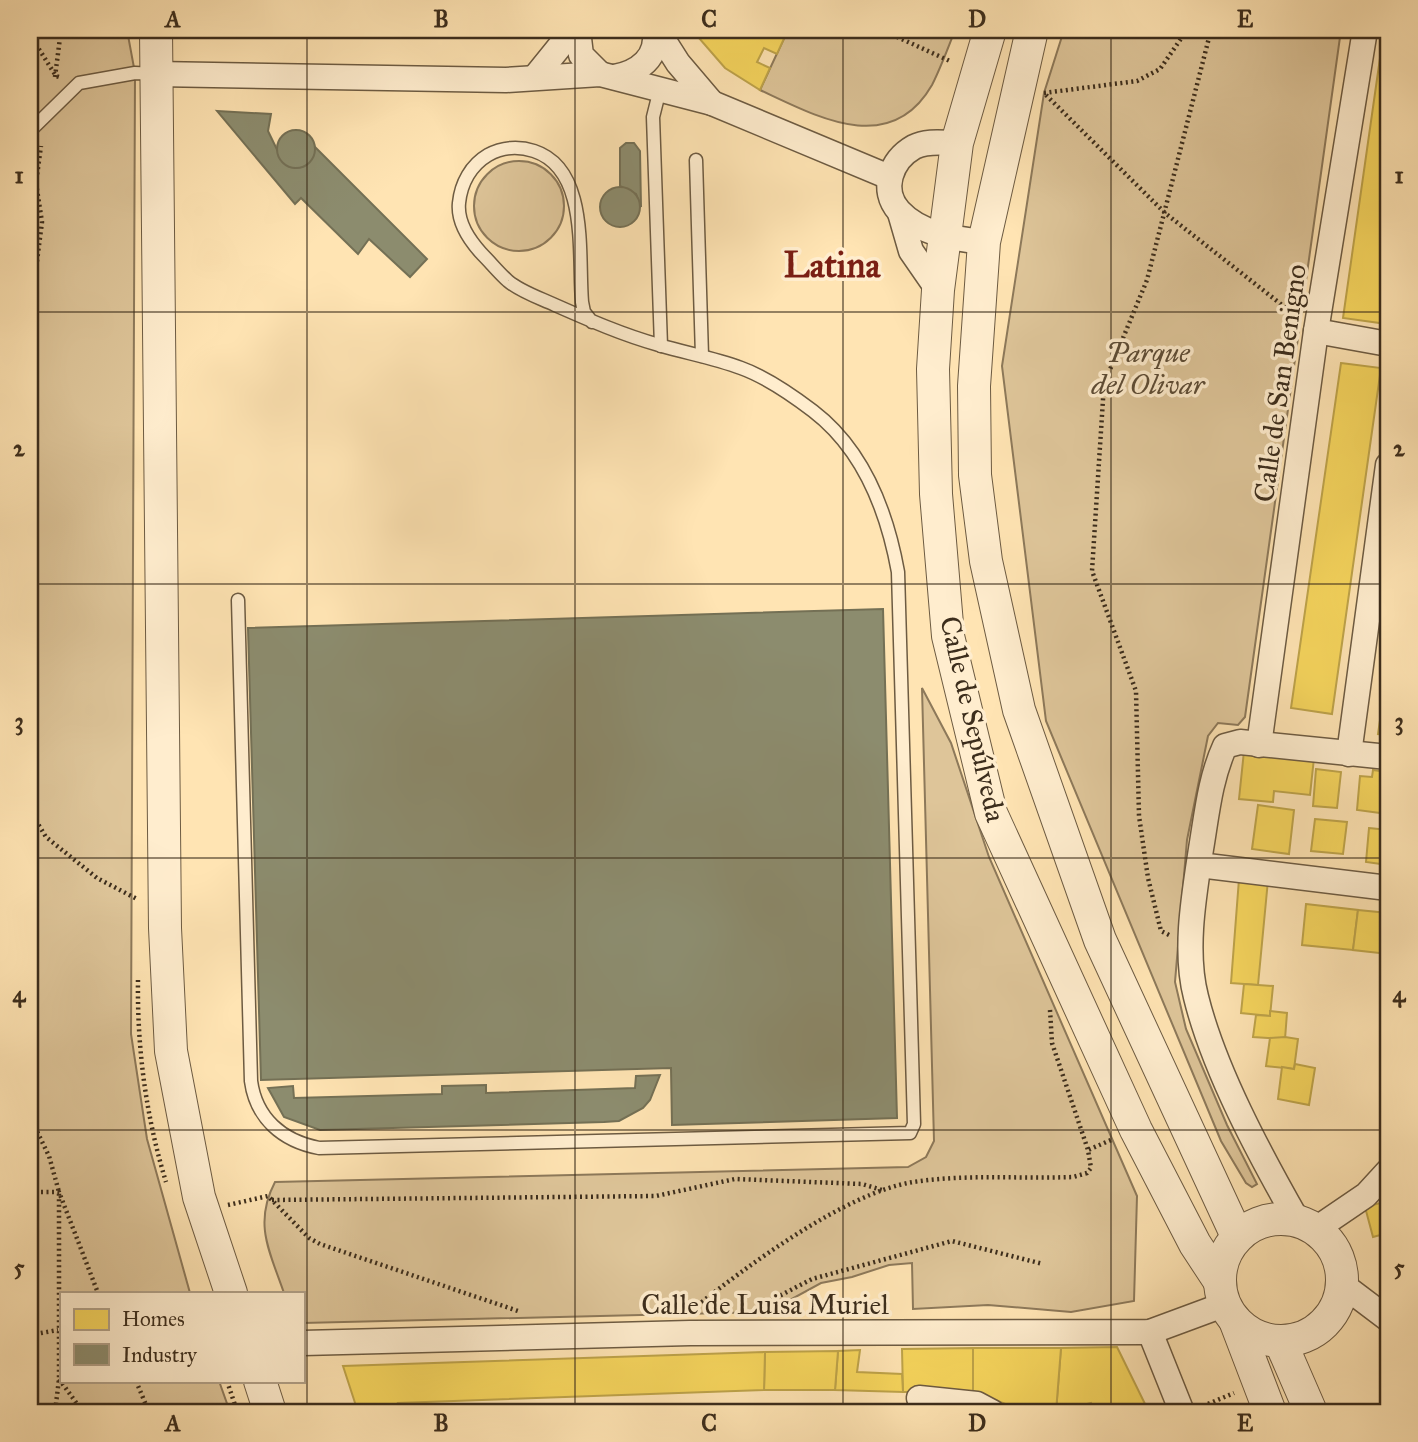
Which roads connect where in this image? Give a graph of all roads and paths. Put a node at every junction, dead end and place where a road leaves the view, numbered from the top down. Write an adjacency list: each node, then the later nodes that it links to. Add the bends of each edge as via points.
1 (156, 30): 12 (street)
2 (575, 30): 13 (street, via 581,55); 14 (street)
3 (656, 30): 13 (street, via 652,53 643,66 629,74); 17 (street)
4 (882, 30): 11 (path)
5 (990, 30): 20 (street, Calle de Sepúlveda)
6 (1032, 30): 26 (street, Calle de Sepúlveda)
7 (1187, 30): 24 (path, via 1160,69 1137,81 1042,93)
8 (1211, 30): 24 (path)
9 (1365, 30): 30 (street, Calle de San Benigno)
10 (30, 35): 15 (path, via 56,76)
11 (953, 62)
12 (156, 74): 14 (street); 15 (lane); 55 (street, via 165,928 171,1051)
13 (607, 75): 14 (street); 16 (street)
14 (535, 77)
15 (79, 83): 18 (lane)
16 (660, 89): 17 (street); 32 (lane, via 653,117)
17 (712, 103): 22 (street)
18 (30, 131)
19 (41, 139): 28 (path, via 36,183 42,222)
20 (957, 143): 22 (street, via 915,146); 25 (street, Calle de Sepúlveda); 26 (street, via 975,146 980,153 972,222)
21 (696, 160): 33 (lane)
22 (889, 177): 23 (street, via 889,197)
23 (900, 213): 25 (street); 27 (street, via 911,251)
24 (1165, 213): 30 (path); 43 (path, via 1147,280 1104,384 1092,571 1136,691 1141,829 1161,931)
25 (943, 238): 26 (street); 27 (street, Calle de Sepúlveda)
26 (984, 242): 57 (street, Calle de Sepúlveda, via 974,386 975,475 986,561 1019,710 1100,940)
27 (938, 290): 62 (street, Calle de Sepúlveda, via 933,369 936,494 948,636 991,813 1136,1129)
28 (30, 316)
29 (592, 321): 29 (lane, via 583,312 571,185 561,167 526,148 506,148 487,155 471,169 461,187 458,206 470,241 509,282); 32 (lane)
30 (1316, 331): 31 (street); 36 (street, Calle de San Benigno)
31 (1388, 344)
32 (661, 346): 33 (lane)
33 (702, 356): 35 (lane, via 744,369 816,413 850,449 887,520 898,572 914,1124 909,1133 319,1148 294,1142 274,1128 257,1107 251,1080)
34 (1388, 465): 37 (street)
35 (238, 600)
36 (1259, 746): 37 (street); 40 (street, via 1240,742 1226,746 1213,772)
37 (1349, 754): 38 (street)
38 (1388, 757)
39 (30, 811): 42 (path, via 46,837 97,878 138,899)
40 (1199, 865): 41 (street); 56 (street, via 1191,947 1195,996 1266,1165)
41 (1388, 888)
42 (138, 912)
43 (1171, 936)
44 (138, 977): 53 (path, via 137,1029 154,1144)
45 (1050, 1006): 48 (path, via 1052,1044)
46 (30, 1117): 52 (path)
47 (1110, 1140): 48 (path)
48 (1088, 1150): 50 (path, via 1091,1168 1073,1177 951,1178)
49 (1388, 1171): 56 (street, via 1366,1195)
50 (882, 1190): 54 (path, via 862,1184 735,1179 656,1196); 64 (path, via 778,1246)
51 (30, 1192): 52 (path)
52 (60, 1192): 60 (path); 66 (path)
53 (169, 1194)
54 (272, 1200): 55 (path, via 268,1196); 63 (path, via 320,1244)
55 (204, 1211): 61 (street)
56 (1307, 1225): 57 (street, via 1261,1221); 59 (street, via 1330,1242 1340,1261)
57 (1237, 1236): 62 (street, via 1225,1254)
58 (1043, 1264): 68 (path, via 951,1241 813,1279 745,1313)
59 (1343, 1285): 65 (street); 71 (street, via 1331,1317 1307,1336)
60 (98, 1292)
61 (231, 1292)
62 (1226, 1302): 67 (street, Calle de Luisa Muriel); 71 (street, via 1253,1336); 88 (street, Calle de Sepúlveda)
63 (525, 1313)
64 (687, 1314)
65 (1388, 1318)
66 (58, 1330): 69 (path); 72 (path)
67 (1150, 1332): 68 (street, Calle de Luisa Muriel); 82 (street)
68 (717, 1333): 70 (street, Calle de Luisa Muriel)
69 (30, 1335)
70 (304, 1343)
71 (1281, 1343): 89 (street)
72 (59, 1379): 79 (path)
73 (61, 1382): 78 (path)
74 (136, 1382): 85 (path)
75 (227, 1382): 81 (path)
76 (260, 1382): 86 (street)
77 (1237, 1392): 82 (path)
78 (68, 1394): 79 (path); 84 (path)
79 (55, 1397): 83 (path)
80 (919, 1398): 87 (street, via 977,1404)
81 (236, 1408)
82 (1189, 1410)
83 (55, 1412)
84 (83, 1412)
85 (149, 1412)
86 (270, 1412)
87 (992, 1412)
88 (1270, 1412)
89 (1311, 1412)

